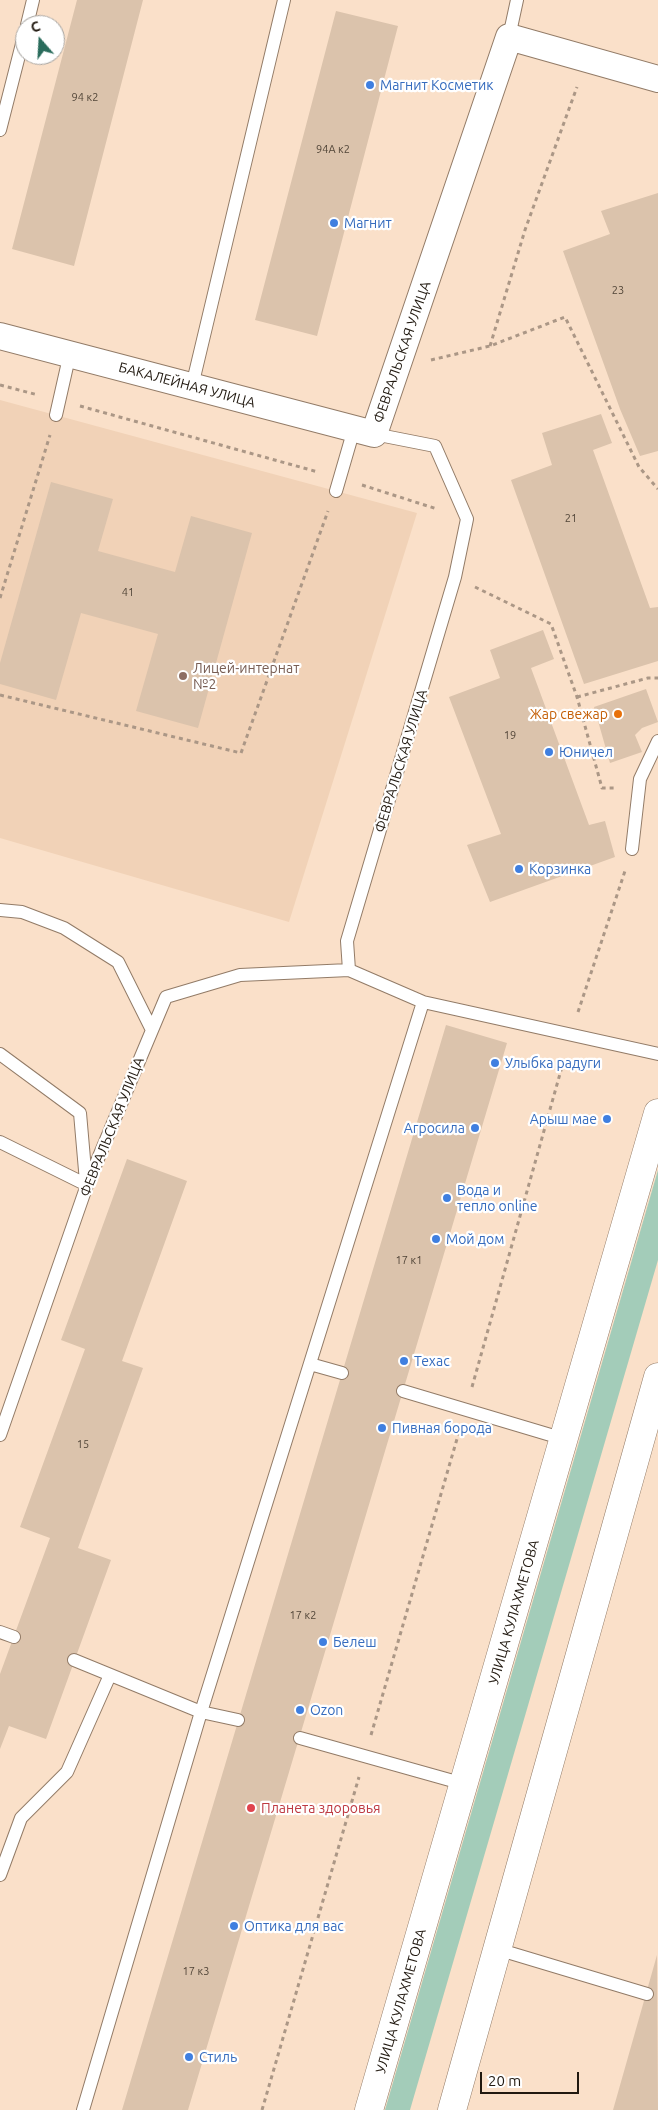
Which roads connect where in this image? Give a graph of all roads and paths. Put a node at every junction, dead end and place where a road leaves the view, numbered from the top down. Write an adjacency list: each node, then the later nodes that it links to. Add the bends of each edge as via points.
1 (33, 0): 4 (lane)
2 (284, 0): 15 (lane)
3 (517, 0): 5 (lane)
4 (29, 15)
5 (509, 38): 6 (street); 13 (street, ФЕВРАЛЬСКАЯ УЛИЦА)
6 (587, 58): 8 (street); 11 (path, via 525,230)
7 (17, 65): 9 (lane)
8 (658, 79)
9 (0, 130)
10 (0, 336): 12 (street, БАКАЛЕЙНАЯ УЛИЦА)
11 (490, 346): 13 (path); 20 (path, via 564,317 638,468)
12 (70, 353): 15 (street, БАКАЛЕЙНАЯ УЛИЦА); 16 (lane)
13 (396, 368): 18 (street, ФЕВРАЛЬСКАЯ УЛИЦА)
14 (0, 385): 16 (path)
15 (192, 386): 18 (street, БАКАЛЕЙНАЯ УЛИЦА)
16 (59, 400): 17 (lane); 19 (path)
17 (56, 415): 24 (path)
18 (364, 432): 19 (lane); 22 (lane, ФЕВРАЛЬСКАЯ УЛИЦА, via 435,446)
19 (340, 478): 21 (lane); 22 (path)
20 (658, 489)
21 (336, 491): 26 (path, via 241,752)
22 (467, 519): 23 (lane, ФЕВРАЛЬСКАЯ УЛИЦА)
23 (456, 577): 27 (path, via 551,624); 32 (lane, ФЕВРАЛЬСКАЯ УЛИЦА, via 347,941)
24 (0, 598)
25 (658, 678): 27 (path)
26 (0, 695)
27 (577, 697): 29 (path, via 602,788)
28 (658, 741): 29 (lane)
29 (638, 789): 30 (lane)
30 (632, 849): 35 (path)
31 (0, 910): 34 (lane, via 22,912 64,928 118,962)
32 (349, 970): 33 (lane, ФЕВРАЛЬСКАЯ УЛИЦА); 34 (lane, ФЕВРАЛЬСКАЯ УЛИЦА, via 240,974 166,997)
33 (423, 1002): 35 (lane, ФЕВРАЛЬСКАЯ УЛИЦА); 41 (lane)
34 (152, 1030): 40 (lane, ФЕВРАЛЬСКАЯ УЛИЦА)
35 (571, 1035): 37 (lane, ФЕВРАЛЬСКАЯ УЛИЦА); 45 (path)
36 (0, 1054): 40 (lane, via 80,1112)
37 (658, 1054)
38 (658, 1113): 47 (main road, УЛИЦА КУЛАХМЕТОВА)
39 (0, 1142): 40 (lane)
40 (87, 1185): 46 (lane, ФЕВРАЛЬСКАЯ УЛИЦА)
41 (310, 1364): 42 (lane); 52 (lane)
42 (342, 1373)
43 (658, 1377): 58 (main road)
44 (403, 1391): 45 (lane)
45 (466, 1410): 47 (lane); 55 (path)
46 (0, 1435)
47 (564, 1439): 56 (main road, УЛИЦА КУЛАХМЕТОВА)
48 (0, 1632): 49 (lane)
49 (14, 1637)
50 (74, 1660): 51 (lane)
51 (110, 1675): 52 (lane); 57 (lane, via 67,1772 21,1818)
52 (201, 1712): 53 (lane); 60 (lane)
53 (238, 1720)
54 (300, 1738): 55 (lane)
55 (365, 1756): 56 (lane); 61 (path)
56 (464, 1784): 62 (main road, УЛИЦА КУЛАХМЕТОВА)
57 (0, 1875)
58 (497, 1949): 59 (lane); 63 (main road)
59 (647, 1994)
60 (83, 2110)
61 (262, 2110)
62 (370, 2110)
63 (452, 2110)

